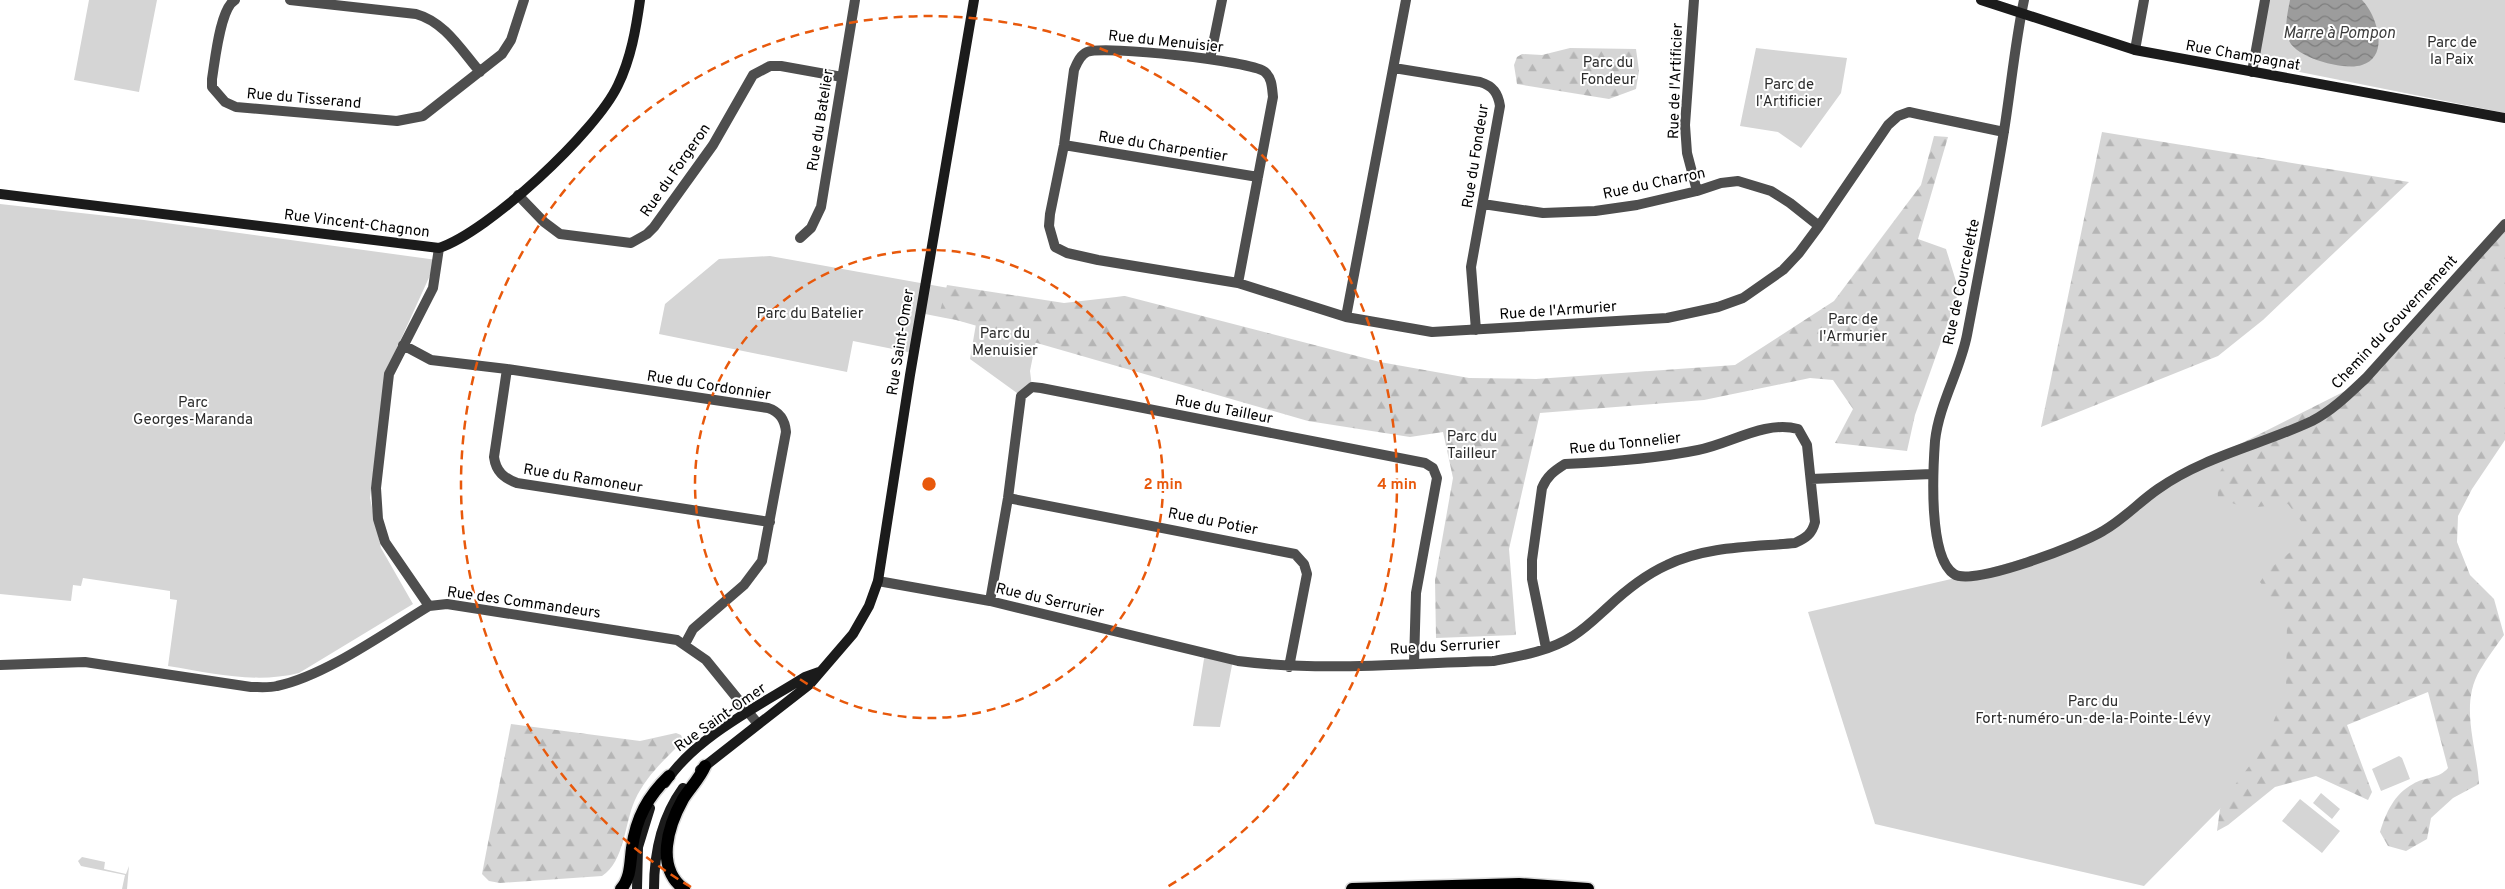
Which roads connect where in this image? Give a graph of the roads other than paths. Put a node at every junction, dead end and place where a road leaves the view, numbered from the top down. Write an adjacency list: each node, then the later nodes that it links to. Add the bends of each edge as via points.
1 (235, 0): 18 (street, Rue du Tisserand, via 223,18 212,87 225,102 236,107 397,121 412,119 422,116)
2 (290, 0): 18 (street, via 430,18 443,28)
3 (524, 0): 18 (street, Rue du Tisserand, via 511,40 502,54)
4 (640, 0): 27 (street, Rue Vincent-Chagnon, via 632,47 618,86 606,106 571,146)
5 (855, 0): 20 (street, Rue du Batelier)
6 (974, 0): 43 (street, Rue Saint-Omer)
7 (1222, 0): 16 (street)
8 (1406, 0): 17 (street)
9 (1694, 0): 25 (street, Rue de l'Artificier, via 1685,126 1687,153)
10 (1981, 0): 14 (street, Rue Champagnat)
11 (2024, 0): 14 (street, Rue de Courcelette)
12 (2144, 0): 15 (street)
13 (2265, 0): 19 (street)
14 (2021, 13): 15 (street, Rue Champagnat); 22 (street, Rue de Courcelette)
15 (2135, 50): 19 (street, Rue Champagnat)
16 (1210, 59): 23 (street, Rue du Menuisier, via 1114,50 1085,52 1074,70); 24 (street, Rue du Menuisier, via 1258,68 1270,78 1273,97)
17 (1394, 68): 28 (street, Rue du Fondeur, via 1480,82 1494,90 1500,106); 34 (street)
18 (480, 72)
19 (2252, 72): 21 (street, Rue Champagnat)
20 (842, 77): 27 (street, Rue du Forgeron, via 781,66 770,66 753,76 705,157 654,227 631,243 560,234); 31 (street, Rue du Batelier, via 822,207 811,228)
21 (2505, 118)
22 (2004, 132): 30 (street, Rue de l'Armurier, via 1909,112 1898,116 1874,144); 38 (street, Rue de Courcelette, via 1966,341 1940,415)
23 (1064, 145): 24 (street, Rue du Charpentier); 33 (street, Rue du Menuisier, via 1049,226 1055,247 1098,260)
24 (1258, 177): 33 (street, Rue du Menuisier)
25 (1697, 191): 28 (street, Rue du Charron, via 1595,211 1543,213); 30 (street, Rue du Charron, via 1738,181 1755,185 1790,203)
26 (0, 194): 32 (street, Rue Vincent-Chagnon)
27 (518, 195): 32 (street, Rue Vincent-Chagnon, via 471,232)
28 (1482, 204): 35 (street, Rue du Fondeur, via 1471,267)
29 (2505, 224): 42 (street, Chemin du Gouvernement, via 2366,378 2314,420 2178,475 2124,518 2088,540 1971,578 1960,577)
30 (1819, 226): 35 (street, Rue de l'Armurier, via 1783,270 1743,298 1718,307 1667,318)
31 (800, 238)
32 (439, 248): 36 (street, via 433,288)
33 (1238, 283): 34 (street, Rue du Menuisier)
34 (1346, 317): 35 (street, Rue de l'Armurier, via 1432,332)
35 (1476, 330)
36 (403, 345): 37 (street, Rue du Cordonnier, via 431,360); 45 (street, via 389,374 376,488 378,519 385,542)
37 (507, 369): 41 (street, Rue du Ramoneur, via 494,457 495,465 507,479); 41 (street, Rue du Cordonnier, via 774,410 786,422 786,432)
38 (1932, 474): 39 (street); 42 (street, Rue de Courcelette, via 1937,538)
39 (1811, 479): 47 (street, Rue du Serrurier, via 1816,522 1806,538 1795,543 1699,554 1668,564 1634,584 1579,632); 47 (street, Rue du Tonnelier, via 1807,445 1798,429 1787,426 1755,432 1701,450 1565,464 1552,472 1542,488 1532,560 1532,579)
40 (1008, 498): 44 (street, Rue du Tailleur); 48 (street, Rue du Tailleur, via 1021,396 1032,387 1425,463 1437,478 1416,593); 50 (street, Rue du Potier, via 1294,554 1304,564 1307,574)
41 (770, 522): 46 (street, Rue du Cordonnier, via 762,561 754,574 692,629)
42 (1946, 566)
43 (878, 581): 44 (street, Rue du Serrurier); 51 (street, Rue Saint-Omer, via 869,606 853,634)
44 (990, 601): 50 (street, Rue du Serrurier, via 1238,661)
45 (429, 606): 46 (street, Rue des Commandeurs, via 447,604 665,637); 49 (street, Rue des Commandeurs, via 324,669 276,687 85,662)
46 (685, 644): 52 (street, Rue des Commandeurs, via 706,660)
47 (1546, 648): 48 (street, Rue du Serrurier, via 1493,661)
48 (1414, 663): 50 (street, Rue du Serrurier)
49 (0, 665)
50 (1289, 667)
51 (819, 672): 52 (street, Rue Saint-Omer, via 805,677); 53 (street, Rue Saint-Omer, via 810,684)
52 (749, 712): 53 (street, Rue des Commandeurs); 55 (street, Rue Saint-Omer, via 687,756)
53 (758, 724): 54 (street, Rue Saint-Omer)
54 (704, 766): 59 (street, Rue Saint-Omer, via 684,788 670,812 658,843); 60 (main road, via 679,807 667,842 669,868)
55 (669, 776): 57 (main road, via 653,791 640,816 628,878); 58 (street, Rue Saint-Omer, via 648,812 642,830 637,858)
56 (1518, 886): 61 (main road); 62 (main road)
57 (621, 889)
58 (637, 889)
59 (654, 889)
60 (684, 889)
61 (1352, 889)
62 (1588, 889)

